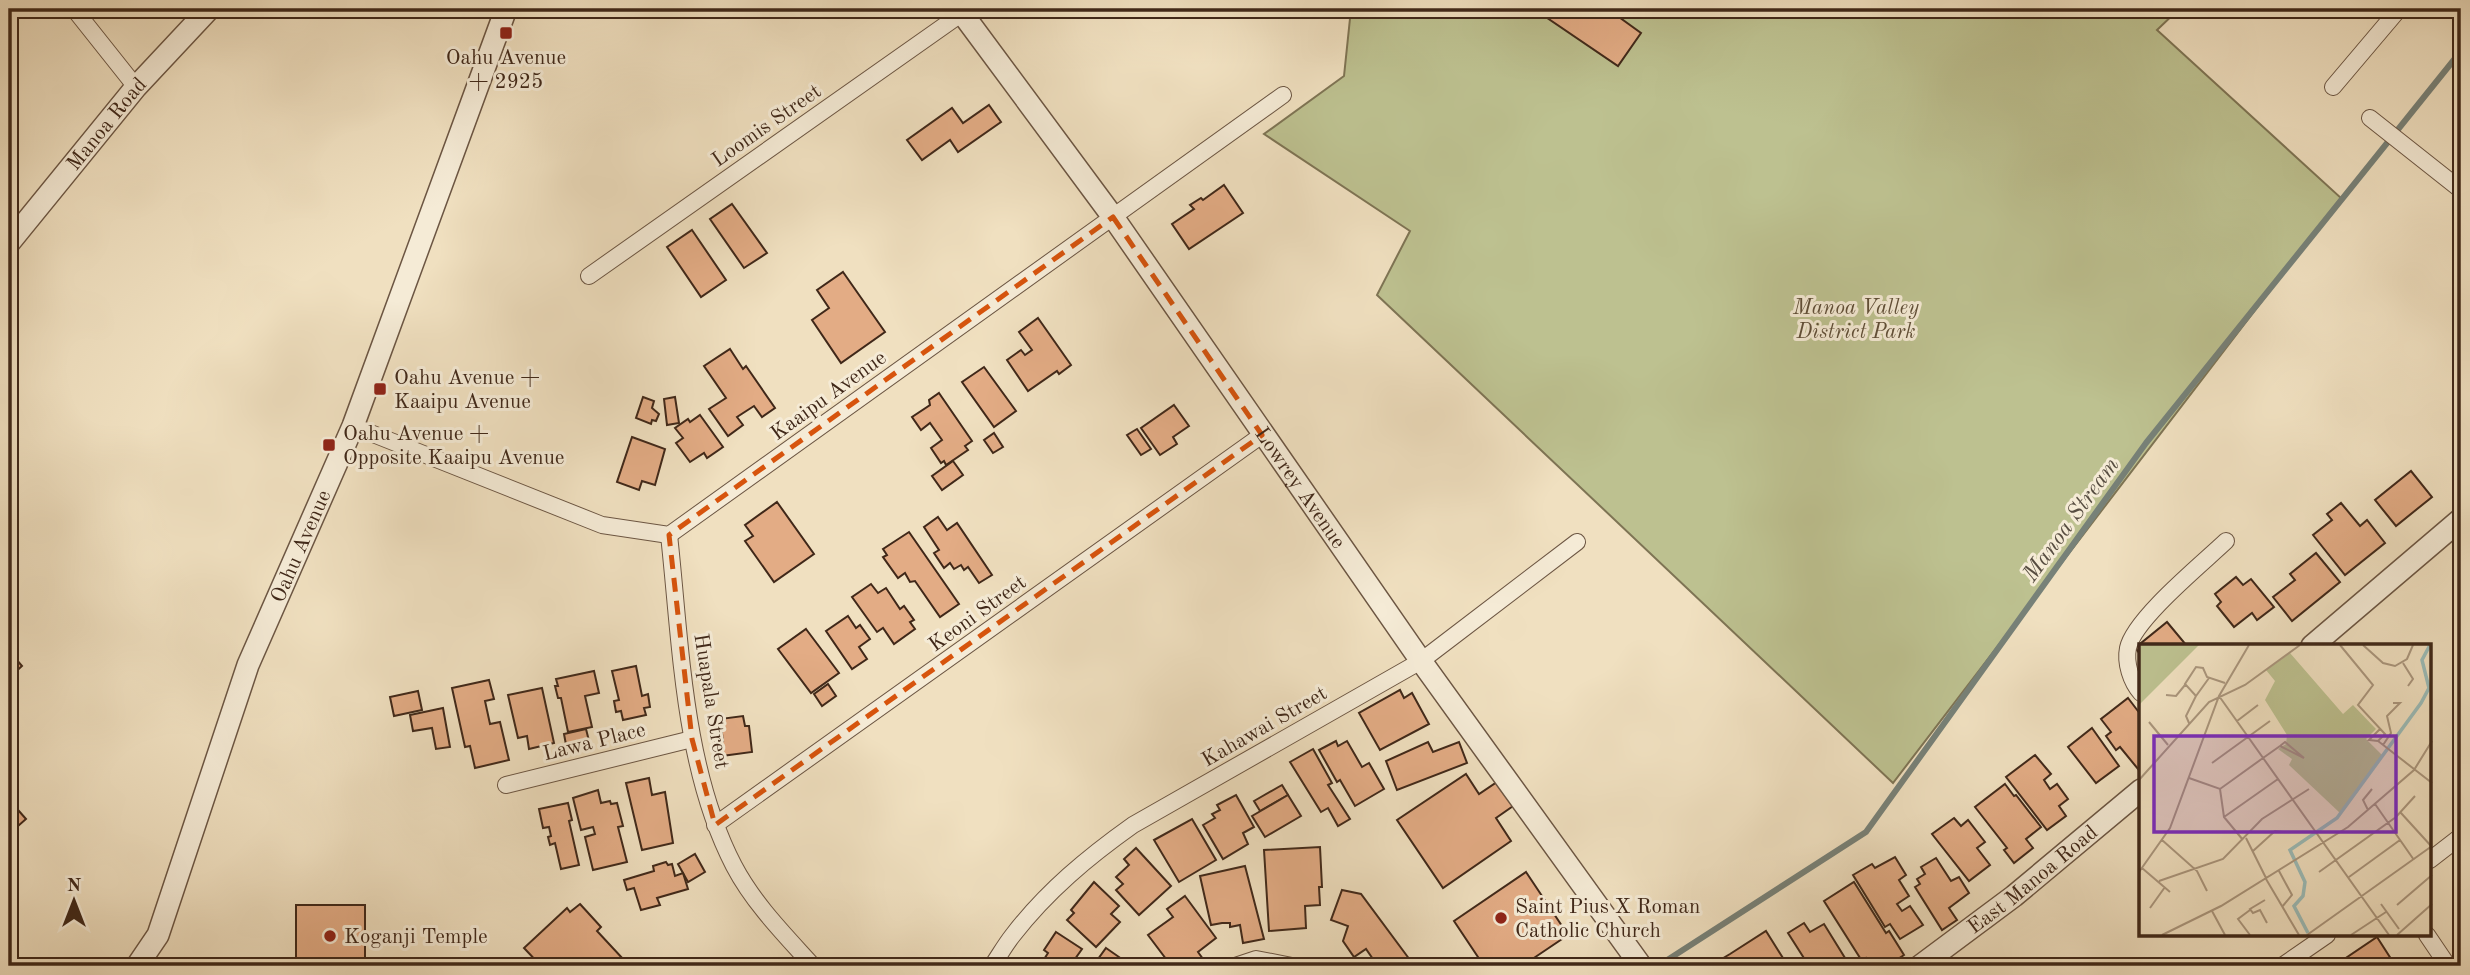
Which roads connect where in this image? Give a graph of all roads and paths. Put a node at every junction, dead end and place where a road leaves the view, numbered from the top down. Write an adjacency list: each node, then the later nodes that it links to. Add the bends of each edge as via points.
1 (74, 9): 6 (street)
2 (209, 9): 6 (street, Manoa Road)
3 (506, 9): 14 (street, Oahu Avenue)
4 (2399, 9): 7 (street)
5 (963, 10): 11 (street, Lowrey Avenue); 13 (street, Loomis Street)
6 (136, 86): 12 (street, Manoa Road)
7 (2333, 87)
8 (1283, 95): 11 (street, Kaaipu Avenue)
9 (2370, 118): 10 (street)
10 (2461, 190)
11 (1113, 217): 15 (street, Lowrey Avenue); 17 (street, Kaaipu Avenue)
12 (9, 243)
13 (589, 276)
14 (353, 426): 17 (street, via 602,525); 32 (street, Oahu Avenue, via 248,665 158,935)
15 (1262, 435): 21 (street, Lowrey Avenue); 26 (street, Keoni Street)
16 (2461, 519): 20 (street)
17 (669, 535): 23 (street, Huapala Street)
18 (2227, 541): 22 (street, via 2133,635 2127,660)
19 (1577, 542): 21 (street, Kahawai Street)
20 (2314, 644)
21 (1421, 661): 31 (street, Lowrey Avenue); 34 (street, Kahawai Street, via 1101,848 1031,913)
22 (2139, 690)
23 (692, 739): 24 (street, Lawa Place); 26 (street, Huapala Street)
24 (506, 785)
25 (2139, 792): 37 (street, East Manoa Road, via 2014,896)
26 (715, 825): 33 (street, Huapala Street, via 735,868 764,910)
27 (2461, 836): 28 (street)
28 (2432, 858)
29 (2326, 936): 38 (street)
30 (2428, 936): 39 (street)
31 (1639, 964)
32 (137, 966)
33 (813, 966)
34 (992, 966)
35 (1235, 966): 36 (street, via 1256,960)
36 (1292, 966)
37 (1920, 966)
38 (2282, 966)
39 (2448, 966)

